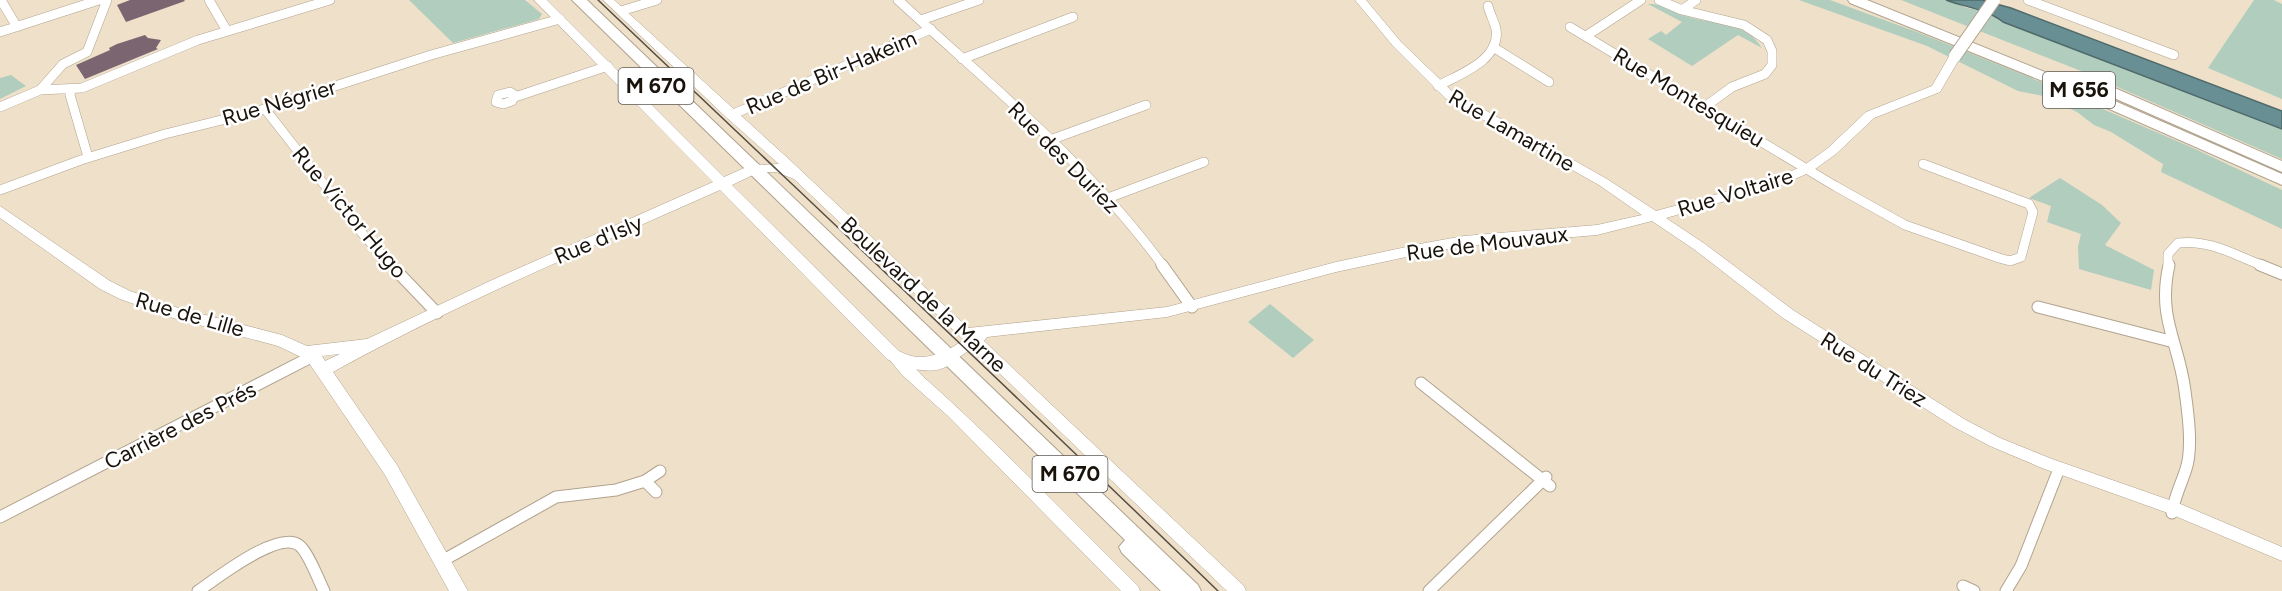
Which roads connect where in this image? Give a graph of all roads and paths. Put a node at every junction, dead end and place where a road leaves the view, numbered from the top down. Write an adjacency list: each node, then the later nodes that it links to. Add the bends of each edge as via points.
1 (1, 0): 28 (street)
2 (99, 0): 28 (street)
3 (106, 0): 40 (street, via 89,50 63,64)
4 (210, 0): 31 (street)
5 (330, 0): 31 (street)
6 (540, 0): 26 (main road, Boulevard de la Marne)
7 (567, 0): 54 (main road, Boulevard de la Marne / M 670)
8 (579, 0): 54 (main road, Boulevard de la Marne / M 670)
9 (608, 0): 24 (street, Boulevard de la Marne)
10 (657, 0): 24 (street)
11 (898, 0): 27 (street, Rue des Duriez)
12 (979, 0): 27 (street)
13 (1360, 0): 39 (street, Rue Lamartine)
14 (1641, 0): 33 (street)
15 (1659, 0): 23 (street)
16 (1696, 0): 23 (street)
17 (1847, 0): 21 (main road)
18 (1855, 0): 21 (main road, M 656)
19 (1994, 0): 53 (street, Rue Voltaire, bridge, via 1936,88 1870,115)
20 (2028, 0): 35 (street)
21 (1877, 4): 52 (main road, M 656, via 2085,81); 55 (main road, M 656)
22 (1488, 6): 34 (street, via 1496,29)
23 (1682, 10): 44 (street, via 1745,25 1765,40 1773,55 1765,74 1732,87)
24 (621, 12): 47 (street, Boulevard de la Marne)
25 (1073, 17): 36 (street)
26 (560, 19): 37 (main road, Boulevard de la Marne); 46 (street, Rue Négrier, via 431,55)
27 (921, 20): 30 (street, Rue des Duriez)
28 (17, 27): 32 (street)
29 (1570, 27): 33 (street, Rue Montesquieu)
30 (931, 29): 36 (street, Rue des Duriez); 47 (street, Rue de Bir-Hakeim)
31 (227, 31): 41 (street)
32 (0, 32)
33 (1586, 36): 44 (street, Rue Montesquieu)
34 (1493, 47): 38 (street); 39 (street, via 1484,59)
35 (2174, 54)
36 (962, 59): 48 (street, Rue des Duriez)
37 (608, 66): 42 (street); 54 (main road, Boulevard de la Marne)
38 (1549, 82)
39 (1437, 86): 60 (street, Rue Lamartine)
40 (40, 90): 41 (street); 45 (street)
41 (71, 90): 49 (street)
42 (515, 97)
43 (1146, 105): 48 (street)
44 (1706, 106): 53 (street, Rue Montesquieu)
45 (0, 107)
46 (265, 109): 49 (street, Rue Négrier, via 174,131); 64 (street, Rue Victor Hugo, via 366,238)
47 (731, 115): 57 (street, Boulevard de la Marne)
48 (1050, 140): 58 (street, Rue des Duriez)
49 (88, 158): 56 (street, Rue Négrier)
50 (1204, 162): 58 (street)
51 (1923, 165): 53 (street, Rue Montesquieu, via 2029,204 2033,212 2021,256 2005,260 1914,230)
52 (2282, 167)
53 (1807, 169): 60 (street, Rue Voltaire, via 1777,182)
54 (737, 173): 57 (street, Rue d'Isly, via 766,167 784,169); 64 (main road, Rue d'Isly); 69 (main road, Boulevard de la Marne, via 751,213); 70 (main road, Boulevard de la Marne / M 670)
55 (2282, 180)
56 (0, 190)
57 (815, 193): 65 (street, Boulevard de la Marne)
58 (1108, 198): 62 (street, Rue des Duriez, via 1139,233)
59 (0, 210): 68 (main road, Rue de Lille, via 125,295 173,312 261,334)
60 (1655, 217): 62 (street, Rue de Mouvaux, via 1597,230 1451,243 1320,271); 73 (street, Rue du Triez, via 1788,314 1959,423)
61 (2282, 274): 67 (street, via 2207,243 2178,243 2168,254 2164,286)
62 (1192, 307): 65 (street, Rue de Mouvaux)
63 (2038, 307): 67 (street)
64 (437, 312): 66 (main road, Rue d'Isly)
65 (970, 337): 70 (street); 89 (street, Boulevard de la Marne)
66 (378, 340): 68 (main road, Rue d'Isly); 71 (main road, Rue d'Isly)
67 (2170, 340): 77 (street, via 2185,388 2189,432 2187,468 2176,492)
68 (310, 354): 71 (main road); 78 (street, Carrière des Prés)
69 (893, 355): 70 (main road, via 917,366); 86 (street, Boulevard de la Marne)
70 (944, 359): 87 (main road, Boulevard de la Marne / M 670); 88 (main road, Boulevard de la Marne / M 670)
71 (323, 370): 80 (main road, via 410,500)
72 (1421, 383): 90 (street, via 1546,481)
73 (2059, 469): 77 (street, Rue du Triez); 91 (street, via 2021,566)
74 (660, 471): 75 (street)
75 (645, 481): 76 (street); 80 (street, via 616,490 556,497)
76 (656, 492)
77 (2173, 511): 79 (street, Rue du Triez); 81 (street, Rue du Triez)
78 (0, 517)
79 (2282, 554)
80 (441, 561): 84 (main road); 85 (main road)
81 (2282, 562)
82 (198, 591): 83 (street, via 274,544 291,542 302,548)
83 (324, 591)
84 (450, 591)
85 (459, 591)
86 (1132, 591)
87 (1174, 591)
88 (1191, 591)
89 (1238, 591)
90 (1429, 591)
91 (2006, 591)

